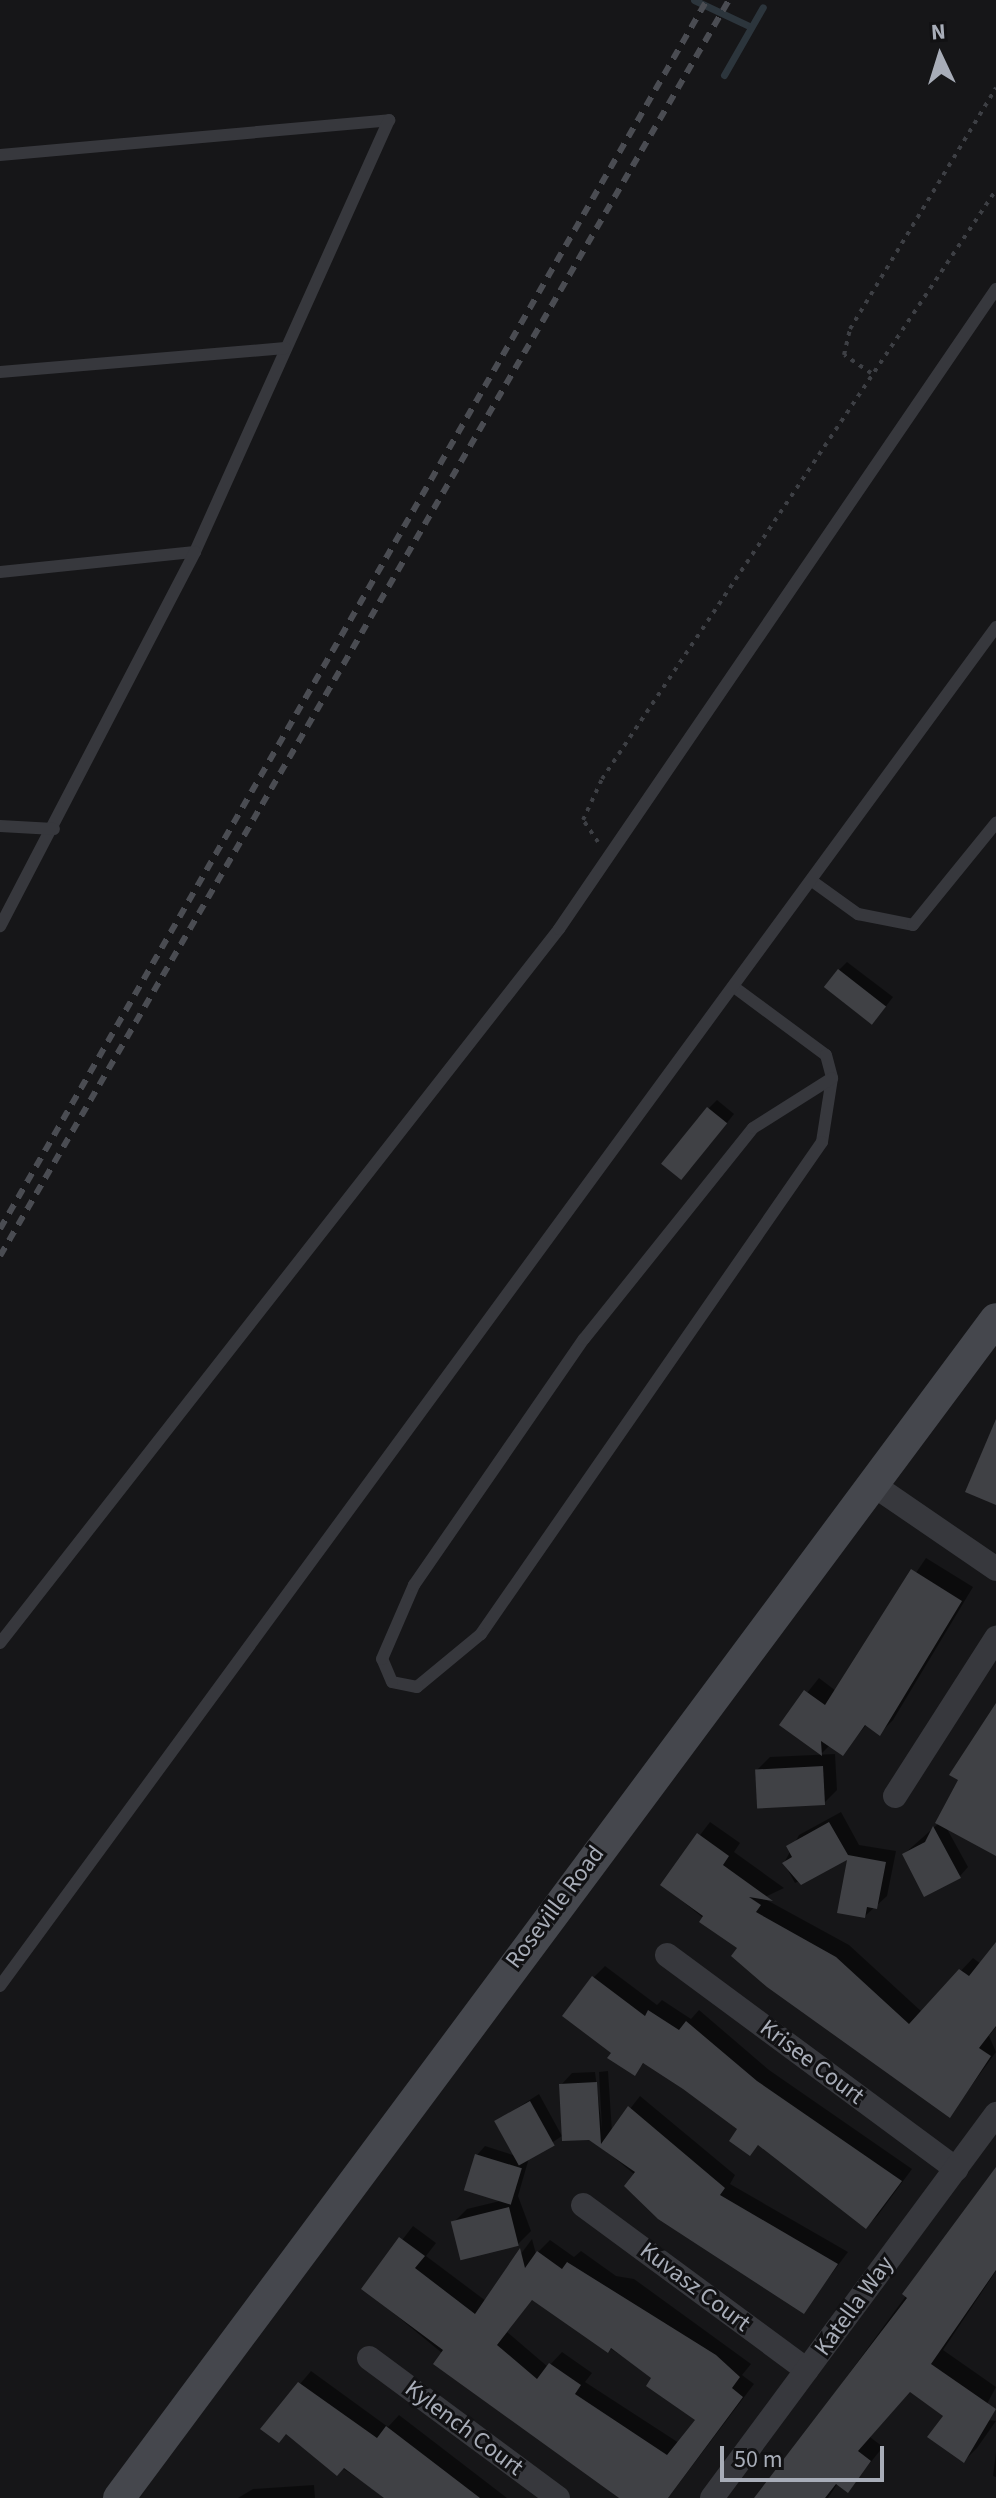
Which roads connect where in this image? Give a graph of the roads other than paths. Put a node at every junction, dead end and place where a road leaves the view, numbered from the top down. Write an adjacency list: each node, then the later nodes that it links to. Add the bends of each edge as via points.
1 (0, 155): 3 (lane, via 389,120)
2 (996, 289): 19 (lane, via 614,853)
3 (285, 348): 4 (lane); 5 (lane)
4 (0, 372)
5 (195, 552): 6 (lane); 10 (lane)
6 (0, 572)
7 (996, 627): 11 (lane)
8 (996, 823): 11 (lane, via 913,925 858,914)
9 (0, 826): 10 (lane)
10 (54, 829): 12 (lane)
11 (812, 881): 13 (lane)
12 (0, 926)
13 (734, 987): 14 (lane, via 826,1055); 22 (lane)
14 (832, 1078): 14 (lane, via 822,1142 481,1634 417,1687 392,1682 382,1659 414,1585 584,1339 753,1128)
15 (996, 1319): 16 (main road, Roseville Road)
16 (875, 1486): 17 (street); 28 (main road, Roseville Road, via 479,2006)
17 (996, 1569)
18 (996, 1638): 20 (street)
19 (0, 1643)
20 (895, 1796)
21 (667, 1955): 24 (street, Krisee Court)
22 (0, 1986)
23 (996, 2114): 24 (street, Katella Way)
24 (956, 2169): 27 (street, Katella Way)
25 (583, 2205): 27 (street, Kuvasz Court)
26 (369, 2358): 29 (street, Kylench Court)
27 (807, 2370): 30 (street, Katella Way)
28 (119, 2498)
29 (558, 2498)
30 (712, 2498)

